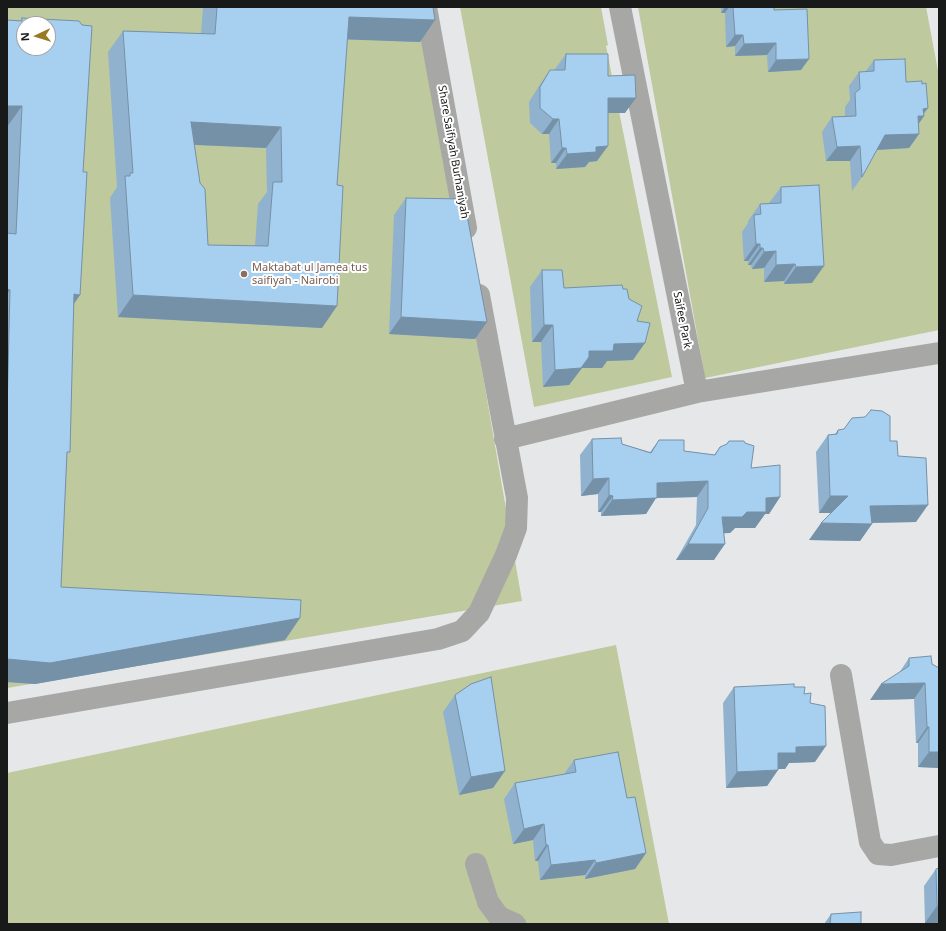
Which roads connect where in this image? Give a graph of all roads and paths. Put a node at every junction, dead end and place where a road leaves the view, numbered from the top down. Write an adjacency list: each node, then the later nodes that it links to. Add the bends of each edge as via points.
1 (426, 7): 3 (street, Share Saifiyah Burhaniyah)
2 (620, 7): 6 (street, Saifee Park)
3 (470, 250)
4 (475, 274): 7 (street)
5 (939, 353): 6 (street)
6 (697, 392): 7 (street)
7 (505, 439): 9 (street, via 517,498 516,528 480,613 462,631 438,639)
8 (841, 675): 10 (street, via 870,842 878,854 885,855)
9 (7, 713)
10 (939, 846)
11 (476, 864): 12 (street, via 488,902 499,917)
12 (515, 924)

